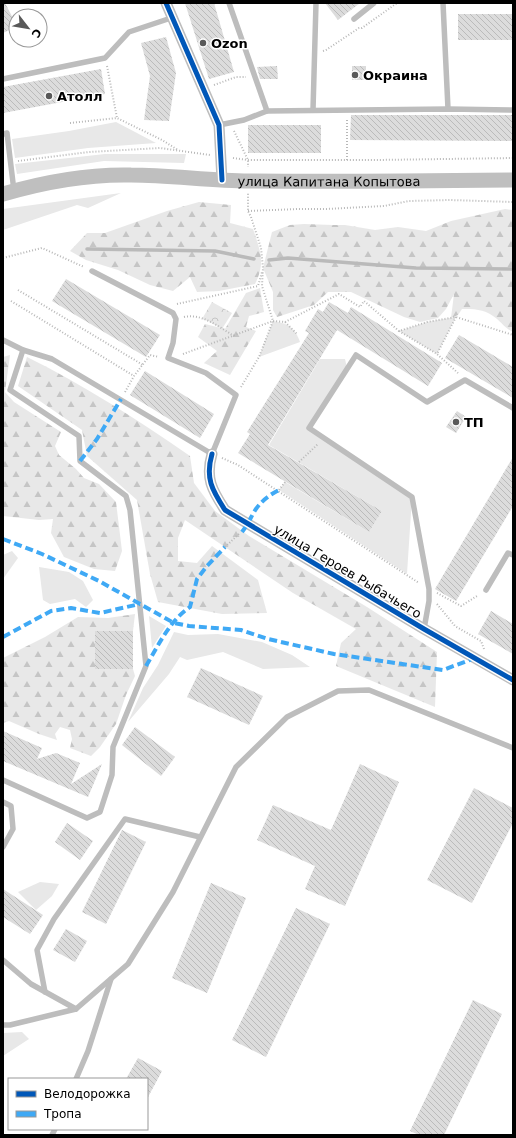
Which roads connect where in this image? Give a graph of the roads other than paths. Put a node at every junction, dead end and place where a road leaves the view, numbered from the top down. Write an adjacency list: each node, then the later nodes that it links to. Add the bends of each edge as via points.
1 (166, 3): 6 (street)
2 (229, 3): 12 (lane)
3 (316, 3): 10 (lane)
4 (374, 3): 7 (lane)
5 (443, 3): 9 (lane)
6 (171, 18): 8 (lane, via 129,32 105,58); 13 (street)
7 (354, 19)
8 (3, 79)
9 (448, 109): 10 (lane); 11 (lane)
10 (313, 110): 12 (lane)
11 (513, 110)
12 (267, 111): 13 (lane, via 244,120)
13 (219, 125): 15 (street)
14 (3, 134): 17 (lane, via 7,134 10,162)
15 (222, 180): 16 (main road, улица Капитана Копытова); 17 (main road, улица Капитана Копытова, via 112,175 82,177)
16 (513, 180)
17 (8, 193)
18 (92, 271): 22 (lane, via 173,313 176,318 168,358 206,373 236,395)
19 (4, 341): 20 (lane)
20 (23, 350): 22 (lane, via 52,359); 28 (lane, via 10,390 79,436 80,461 126,496 130,510 146,666 113,747 112,775 100,812 87,818)
21 (513, 408): 25 (lane, via 465,380 427,402 356,355 309,428 412,496 429,589)
22 (212, 454): 25 (street, улица Героев Рыбачьего, via 208,466 212,490 225,510)
23 (513, 555): 24 (lane, via 508,553)
24 (486, 590)
25 (424, 629): 26 (street, улица Героев Рыбачьего)
26 (513, 680)
27 (513, 748): 30 (lane, via 369,690 338,692 287,717 236,767)
28 (3, 780)
29 (3, 802): 31 (lane, via 12,806 13,828)
30 (200, 837): 33 (lane, via 173,892 128,964); 34 (lane, via 125,819 54,919 37,950)
31 (3, 847)
32 (3, 960): 34 (lane, via 31,984)
33 (111, 978): 35 (lane); 37 (lane, via 88,1051)
34 (45, 992): 35 (lane)
35 (76, 1009): 36 (lane)
36 (3, 1025)
37 (76, 1078)

